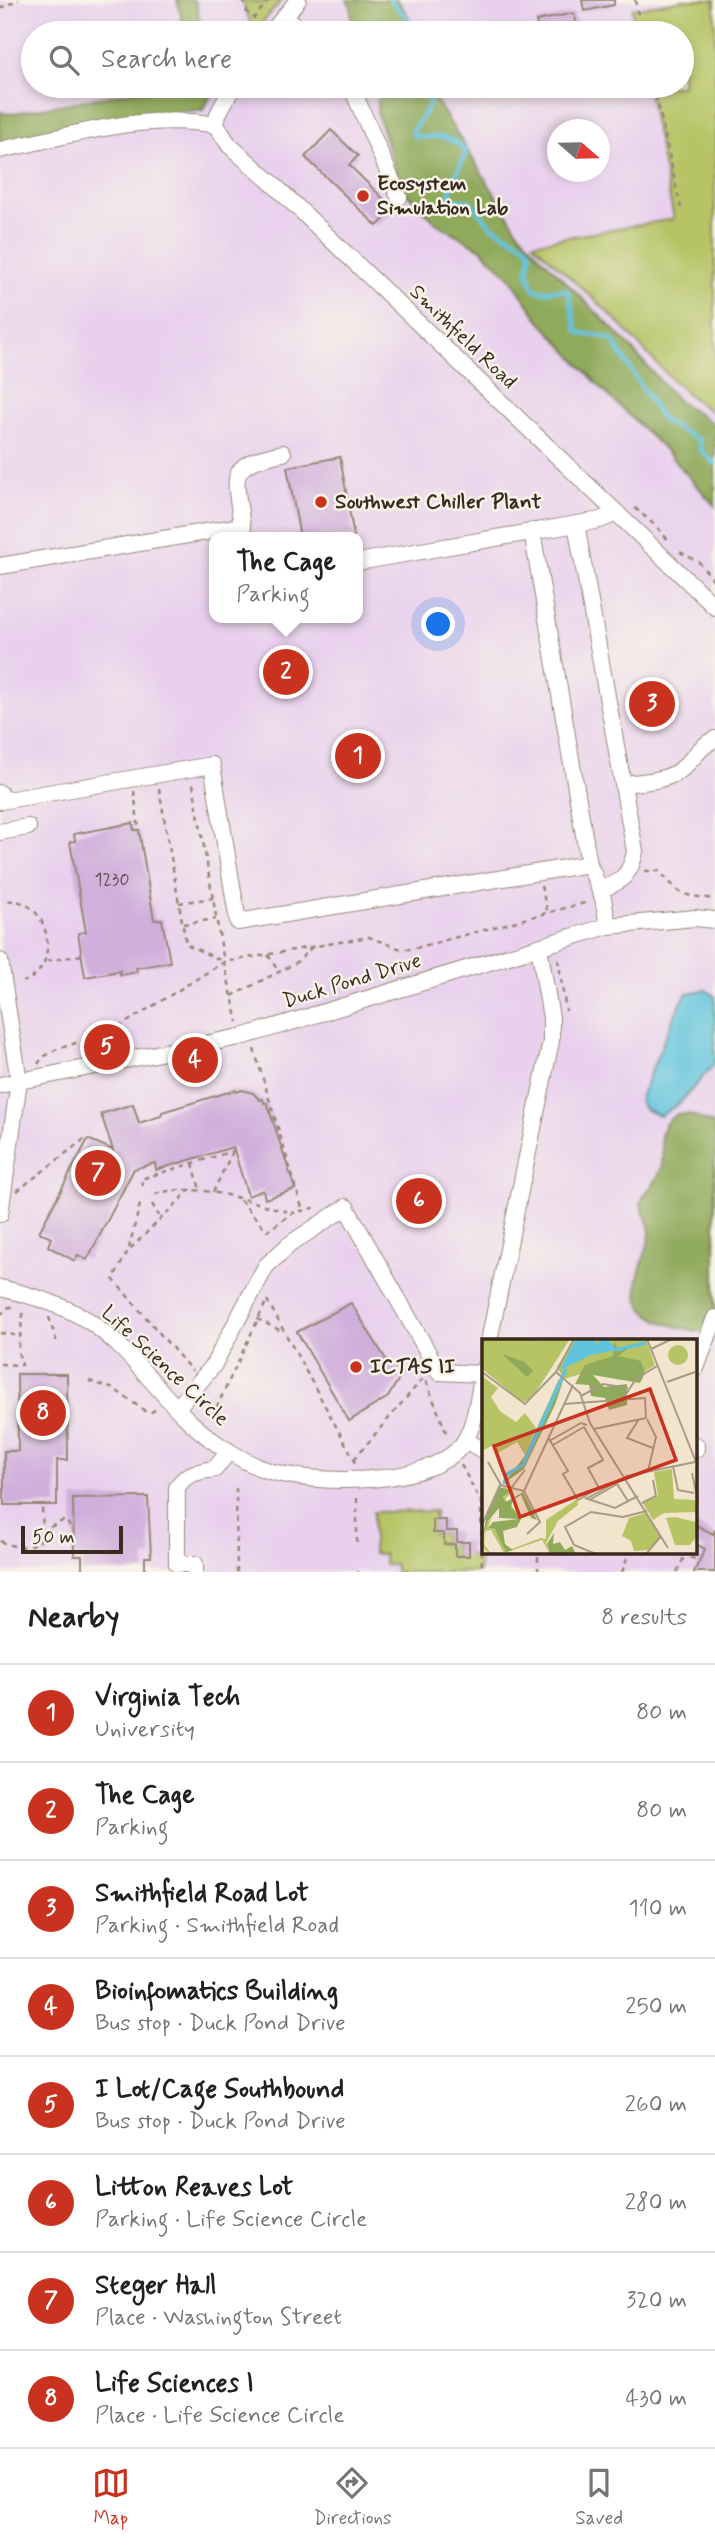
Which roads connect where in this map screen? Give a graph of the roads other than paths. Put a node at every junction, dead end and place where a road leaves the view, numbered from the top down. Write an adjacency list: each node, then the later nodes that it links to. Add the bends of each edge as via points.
1 (298, 0): 2 (street)
2 (285, 16): 3 (street); 4 (street)
3 (281, 21)
4 (291, 21)
5 (227, 98): 7 (street)
6 (356, 98): 9 (street)
7 (216, 125): 8 (street, via 143,122); 11 (street, Smithfield Road, via 229,145)
8 (0, 150)
9 (399, 197)
10 (283, 453): 14 (street, via 250,461 241,468 236,481)
11 (623, 508): 12 (street, via 600,520); 18 (street, Smithfield Road)
12 (576, 524): 13 (street); 20 (street)
13 (532, 531): 16 (street); 24 (street)
14 (243, 532)
15 (209, 537): 17 (street)
16 (363, 561)
17 (0, 566)
18 (715, 607)
19 (715, 739): 20 (street, via 667,777)
20 (624, 784): 25 (street, via 633,862 619,882)
21 (0, 793): 24 (street, via 1,801 212,765 238,922)
22 (28, 827): 23 (street)
23 (0, 832)
24 (589, 864): 25 (street)
25 (597, 895): 27 (street)
26 (715, 920): 27 (street, Duck Pond Drive)
27 (608, 926): 28 (street, Duck Pond Drive)
28 (539, 947): 30 (street, Duck Pond Drive, via 245,1036); 35 (street, via 551,1041)
29 (0, 961): 30 (street)
30 (19, 1081): 31 (street, Duck Pond Drive); 32 (street)
31 (0, 1085)
32 (0, 1214)
33 (0, 1288): 41 (street, Life Science Circle, via 59,1305 90,1322)
34 (715, 1318): 37 (street)
35 (489, 1339)
36 (715, 1351): 38 (street)
37 (698, 1364)
38 (698, 1367)
39 (482, 1371): 41 (street, via 439,1372 346,1207 266,1266 213,1366)
40 (482, 1377): 42 (street, via 477,1405)
41 (171, 1403): 43 (street, Life Science Circle)
42 (460, 1446): 43 (street, Life Science Circle, via 442,1461 407,1475 380,1479 302,1477 267,1470); 44 (street)
43 (229, 1451): 45 (street, via 215,1469 190,1474 177,1488 177,1564 195,1564)
44 (482, 1451)
45 (195, 1572)

